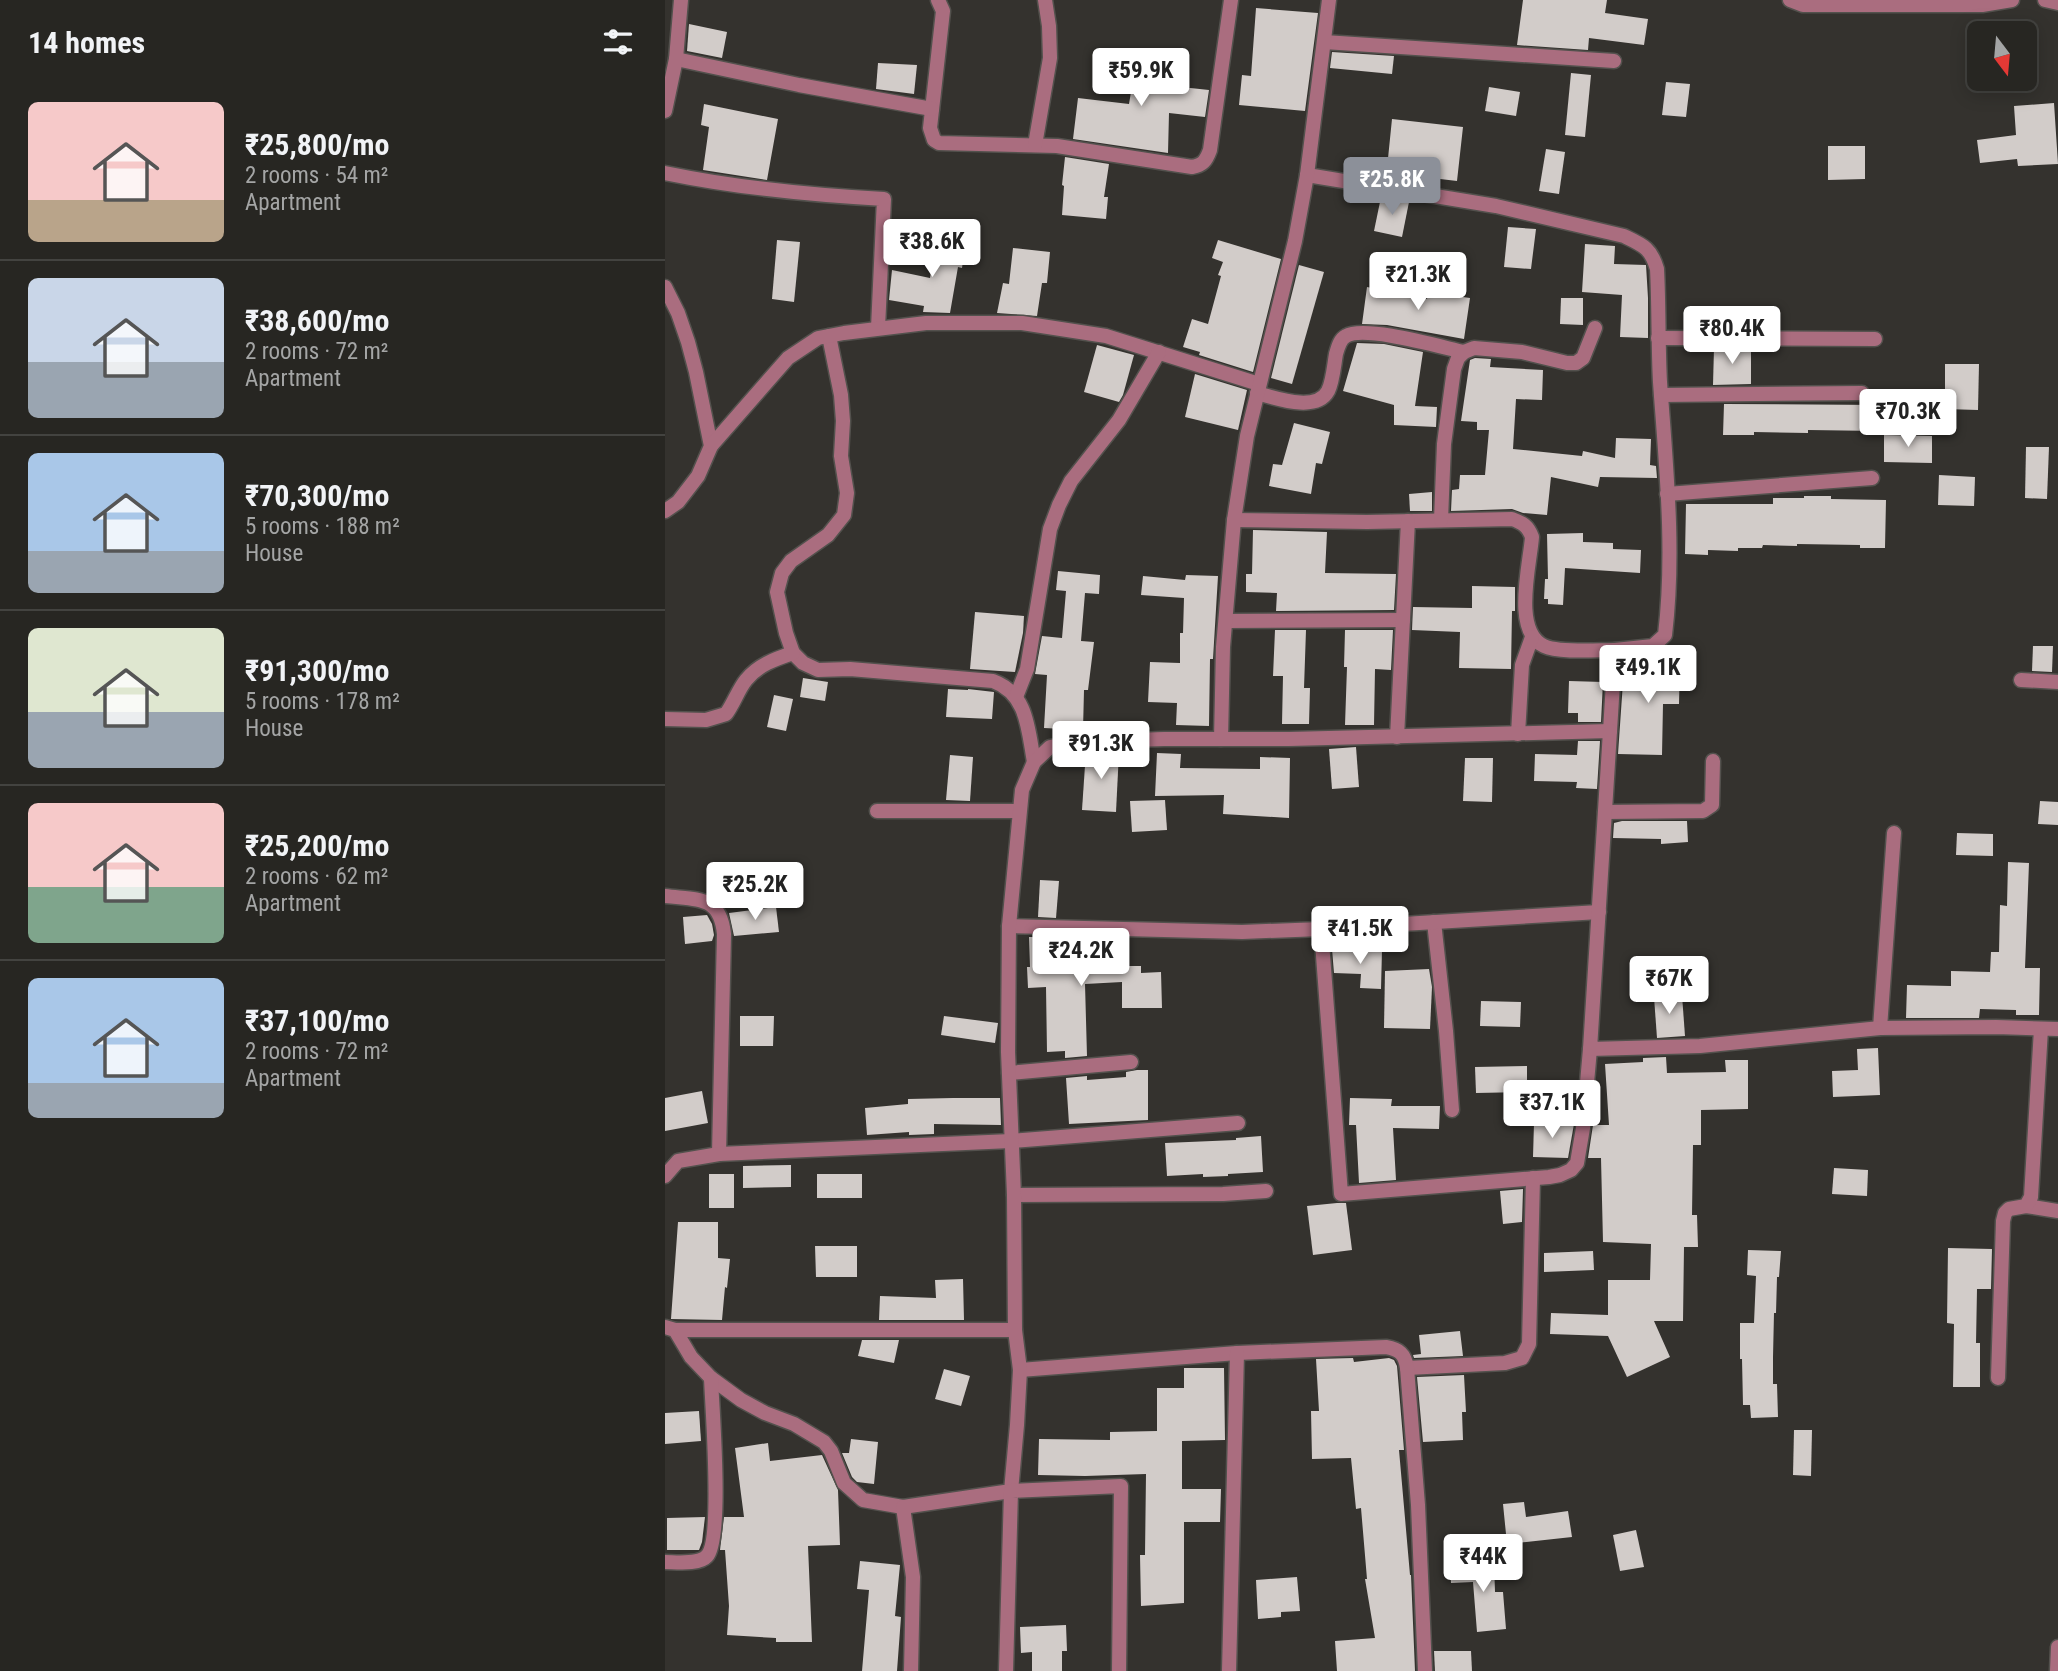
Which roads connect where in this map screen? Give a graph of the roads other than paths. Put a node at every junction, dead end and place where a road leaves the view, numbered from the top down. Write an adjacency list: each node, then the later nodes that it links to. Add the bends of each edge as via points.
1 (681, 0): 11 (street)
2 (938, 0): 13 (street, via 943,11)
3 (1045, 0): 15 (street, via 1050,58)
4 (1231, 0): 15 (street, via 1213,135 1207,160 1200,166)
5 (1329, 0): 10 (street)
6 (1790, 0): 7 (street, via 1803,5 1982,5)
7 (2012, 0)
8 (2045, 0): 9 (street)
9 (2058, 3)
10 (1324, 42): 12 (street); 17 (street)
11 (676, 59): 13 (street); 14 (street)
12 (1613, 61)
13 (932, 108): 15 (street, via 930,133 939,143)
14 (665, 111)
15 (1035, 145)
16 (665, 173): 19 (street, via 796,194 884,199)
17 (1307, 175): 22 (street, via 1496,206 1625,236 1644,245 1653,256); 26 (street)
18 (665, 287): 29 (street, via 688,342)
19 (878, 328): 21 (street); 24 (street, via 1022,323 1106,336)
20 (1595, 328): 25 (street, via 1583,358 1576,363 1490,348)
21 (829, 336): 29 (street, via 788,358); 40 (street, via 841,395 841,456 847,493 844,514 828,536 791,561 782,573 777,592)
22 (1658, 338): 23 (street); 28 (street)
23 (1875, 339)
24 (1159, 352): 26 (street); 43 (street, via 1119,420 1071,481 1059,505 1050,529 1027,669)
25 (1464, 352): 26 (street, via 1371,333 1347,335 1337,349 1322,398 1285,401); 34 (street, via 1454,369 1444,444)
26 (1258, 388): 33 (street)
27 (1862, 393): 28 (street)
28 (1661, 396): 31 (street)
29 (711, 446): 32 (street, via 698,476)
30 (1872, 478): 31 (street)
31 (1667, 494): 39 (street, via 1665,635 1653,646)
32 (665, 511)
33 (1234, 520): 35 (street); 37 (street)
34 (1441, 520): 35 (street); 38 (street, via 1512,519 1528,528 1532,537 1525,614)
35 (1408, 521): 36 (street)
36 (1403, 620): 37 (street); 47 (street)
37 (1226, 621): 48 (street)
38 (1532, 637): 39 (street, via 1559,649); 46 (street, via 1522,665)
39 (1615, 650): 45 (street)
40 (793, 653): 43 (street, via 818,670 992,681 1005,685); 44 (street, via 759,667 726,713 706,720)
41 (2021, 680): 42 (street)
42 (2058, 682)
43 (1016, 697): 50 (street, via 1025,714)
44 (665, 719)
45 (1610, 732): 46 (street); 53 (street)
46 (1518, 734): 47 (street)
47 (1397, 737): 48 (street)
48 (1221, 739): 50 (street, via 1075,742 1051,747)
49 (1713, 761): 53 (street, via 1711,804 1703,811)
50 (1034, 762): 52 (street)
51 (877, 811): 52 (street)
52 (1019, 811): 58 (street)
53 (1605, 812): 56 (street)
54 (1894, 833): 60 (street)
55 (665, 896): 69 (street, via 701,901 716,908 722,918)
56 (1599, 912): 57 (street); 63 (street)
57 (1434, 922): 59 (street); 66 (street)
58 (1009, 926): 59 (street, via 1242,932); 65 (street)
59 (1321, 929): 71 (street, via 1341,1194)
60 (1880, 1028): 61 (street); 63 (street, via 1700,1046)
61 (2041, 1029): 62 (street); 74 (street, via 2032,1189)
62 (2058, 1029)
63 (1590, 1049): 71 (street, via 1577,1163 1560,1175)
64 (1131, 1062): 65 (street)
65 (1009, 1073): 68 (street)
66 (1453, 1110)
67 (1238, 1123): 68 (street)
68 (1011, 1141): 69 (street); 73 (street)
69 (719, 1154): 70 (street, via 678,1161)
70 (665, 1175)
71 (1533, 1178): 79 (street, via 1529,1344 1523,1358)
72 (1266, 1191): 73 (street)
73 (1014, 1195): 77 (street)
74 (2026, 1206): 75 (street); 82 (street, via 2004,1213)
75 (2058, 1210)
76 (670, 1328): 77 (street); 81 (street)
77 (1016, 1330): 80 (street)
78 (1237, 1353): 79 (street, via 1386,1347 1399,1350); 80 (street); 90 (street)
79 (1407, 1368): 91 (street, via 1418,1492)
80 (1020, 1370): 83 (street)
81 (711, 1378): 84 (street, via 741,1400 824,1442 844,1483 863,1500); 85 (street, via 716,1500 713,1546 702,1559)
82 (1998, 1378)
83 (1011, 1491): 84 (street); 88 (street); 89 (street, via 1121,1486)
84 (903, 1507): 87 (street, via 912,1577)
85 (665, 1563)
86 (2058, 1647): 92 (street)
87 (911, 1671)
88 (1006, 1671)
89 (1119, 1671)
90 (1229, 1671)
91 (1425, 1671)
92 (2057, 1671)

